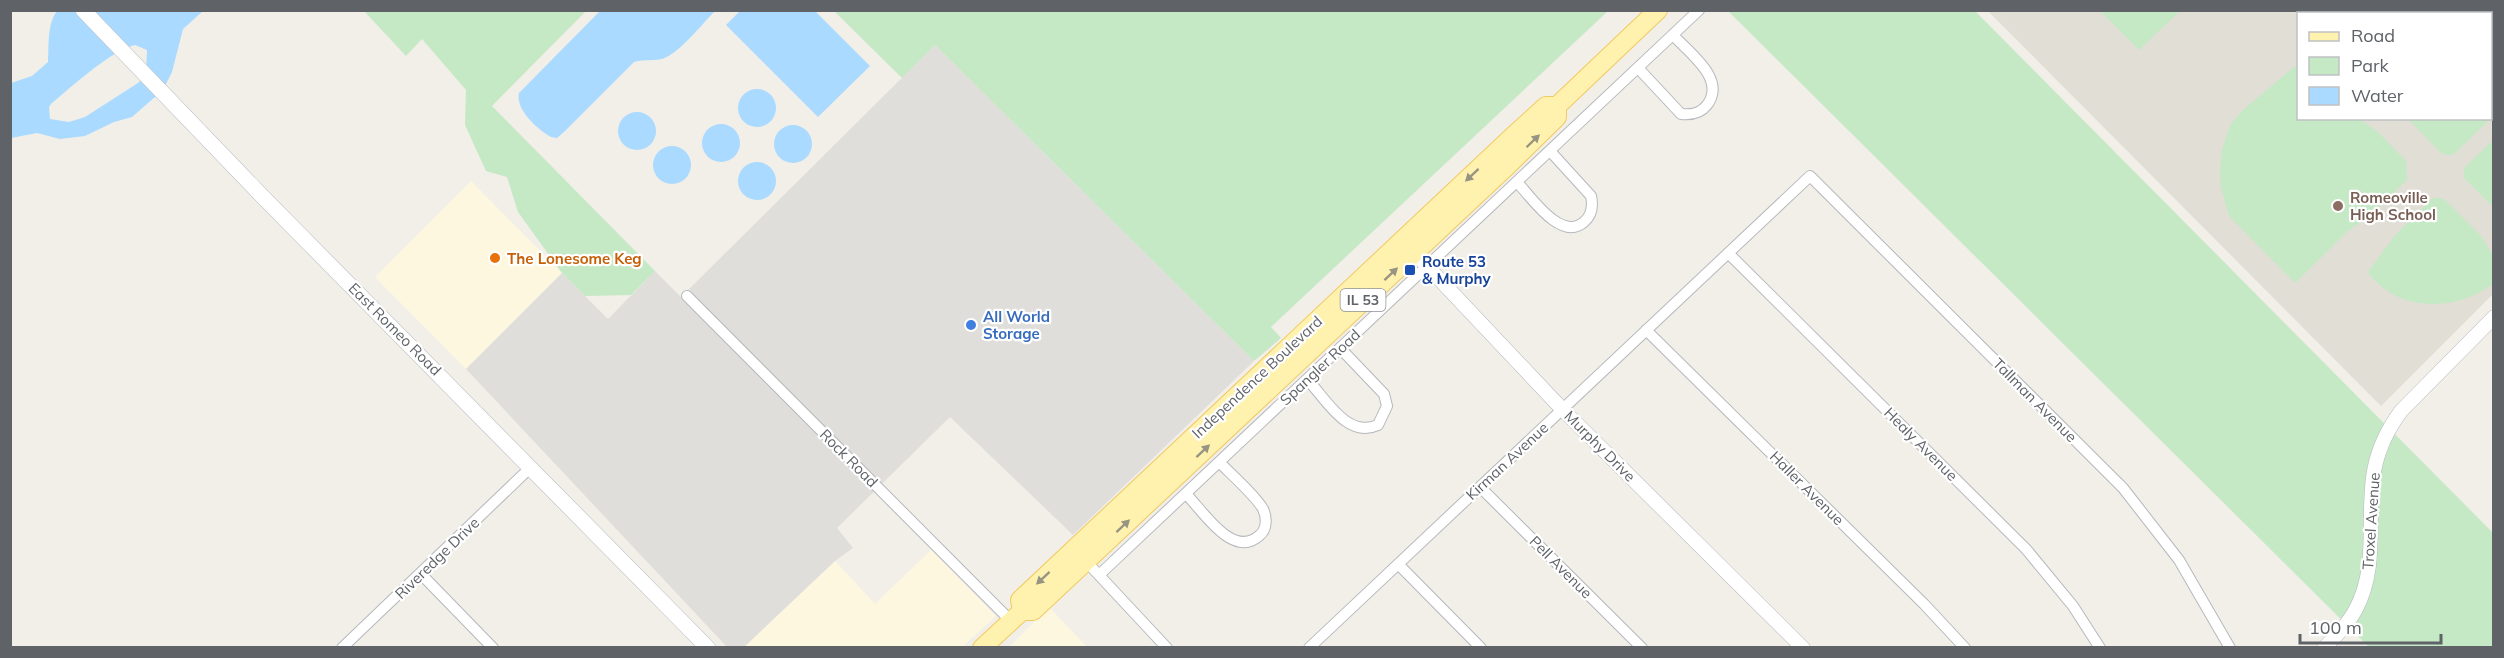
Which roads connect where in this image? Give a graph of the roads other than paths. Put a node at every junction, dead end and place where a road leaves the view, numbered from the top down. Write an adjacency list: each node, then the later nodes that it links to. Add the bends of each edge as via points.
1 (83, 10): 19 (main road, East Romeo Road)
2 (1658, 10): 9 (main road, Independence Boulevard / IL 53, via 1557,106 1546,106)
3 (1699, 10): 4 (street, Spangler Road)
4 (1673, 35): 5 (street, Spangler Road); 5 (street, via 1710,77 1713,95 1704,109 1691,115 1681,114)
5 (1638, 68): 6 (street, Spangler Road)
6 (1550, 151): 8 (street, Spangler Road); 8 (street, via 1591,196 1592,207 1585,222 1575,227 1558,225)
7 (1810, 176): 10 (street, Kirman Avenue); 38 (street, Tallman Avenue, via 2123,488 2174,553)
8 (1517, 182): 11 (street, Spangler Road)
9 (1409, 246): 11 (street, Murphy Drive); 22 (main road, Independence Boulevard / IL 53)
10 (1728, 253): 14 (street, Kirman Avenue); 37 (street, Healy Avenue, via 2026,549 2061,590)
11 (1428, 266): 15 (street, Spangler Road); 17 (street, Murphy Drive)
12 (687, 296): 26 (street, Rock Road)
13 (2493, 317): 39 (street, Troxel Avenue, via 2393,422 2382,444 2373,479 2371,560 2366,585 2356,609)
14 (1646, 330): 17 (street, Kirman Avenue); 36 (street, Haller Avenue)
15 (1340, 348): 16 (street, Spangler Road); 16 (street, via 1384,394 1387,406 1378,425 1368,430 1348,424)
16 (1307, 379): 18 (street, Spangler Road)
17 (1562, 409): 20 (street, Kirman Avenue); 35 (street, Murphy Drive)
18 (1220, 462): 21 (street, Spangler Road); 21 (street, via 1263,508 1263,532 1253,541 1239,543 1228,538)
19 (531, 467): 24 (street, Riveredge Drive); 30 (main road, East Romeo Road)
20 (1480, 487): 23 (street, Kirman Avenue); 34 (street, Pell Avenue)
21 (1186, 494): 25 (street, Spangler Road)
22 (1080, 555): 25 (street); 26 (main road, Independence Boulevard / IL 53, via 1020,600)
23 (1398, 564): 27 (street, Kirman Avenue); 33 (street)
24 (421, 574): 28 (street, Riveredge Drive); 29 (street)
25 (1099, 575): 32 (street)
26 (1016, 616): 31 (main road, Independence Boulevard / IL 53)
27 (1315, 646)
28 (342, 648)
29 (493, 648)
30 (708, 648)
31 (982, 648)
32 (1167, 648)
33 (1481, 648)
34 (1642, 648)
35 (1803, 648)
36 (1965, 648)
37 (2100, 648)
38 (2230, 648)
39 (2324, 648)

